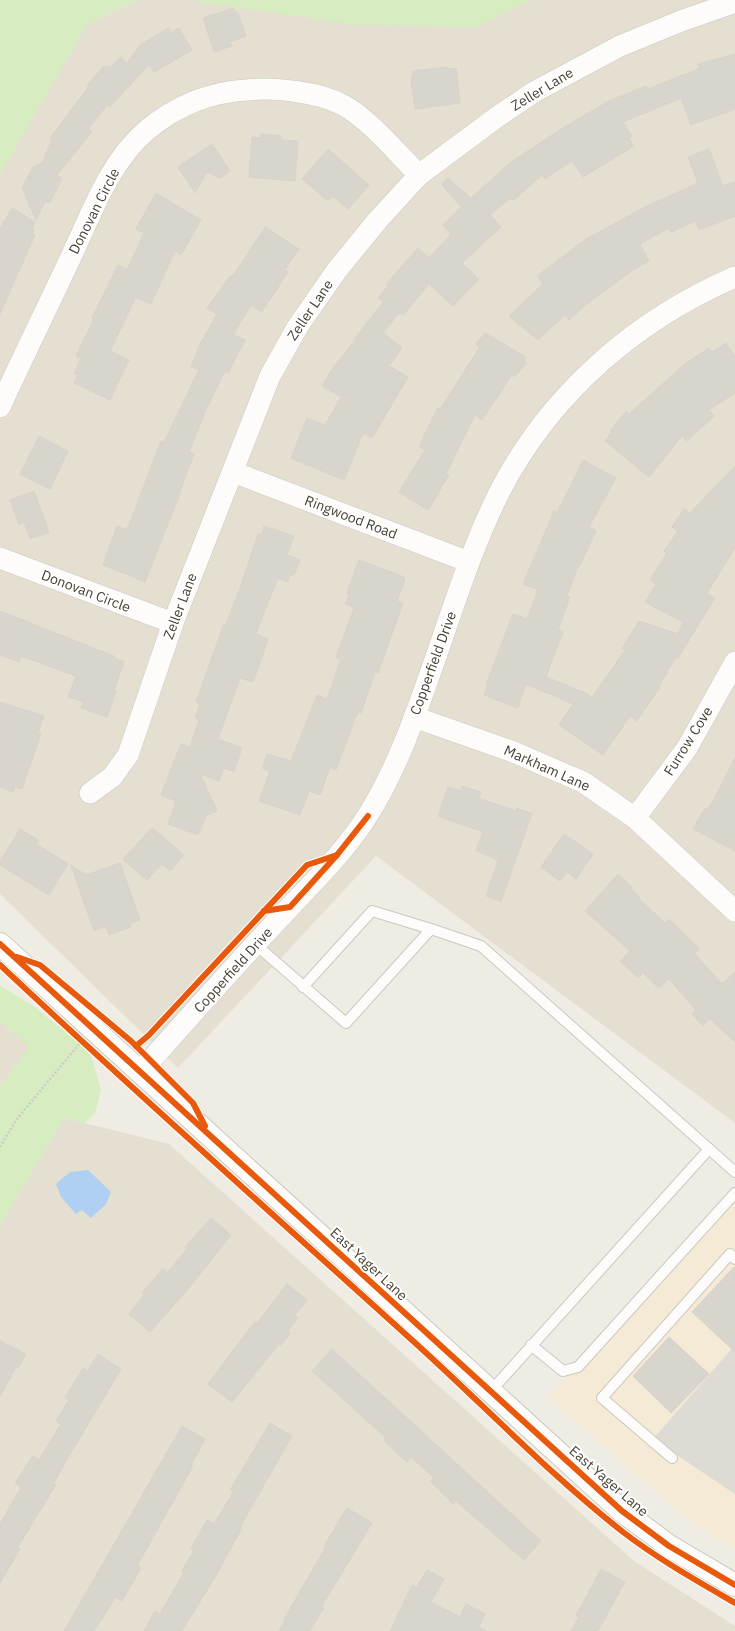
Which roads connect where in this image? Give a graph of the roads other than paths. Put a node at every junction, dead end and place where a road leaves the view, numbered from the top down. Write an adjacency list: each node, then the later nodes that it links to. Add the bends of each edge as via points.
1 (735, 2): 2 (street, Zeller Lane, via 620,46 572,71 497,116)
2 (419, 175): 4 (street, Donovan Circle, via 370,126 348,109 314,96 265,88 236,90 206,96 177,109 146,131 122,158 104,188); 5 (street, Zeller Lane, via 337,270 298,326 270,376)
3 (735, 277): 7 (street, Copperfield Drive, via 702,291 644,327 591,369 552,412 522,454 501,490)
4 (0, 406)
5 (233, 472): 7 (street, Ringwood Road); 8 (street, Zeller Lane)
6 (0, 558): 8 (street, Donovan Circle)
7 (469, 562): 10 (street, Copperfield Drive)
8 (173, 623): 11 (street, Zeller Lane, via 128,755 112,777)
9 (735, 662): 12 (street, Furrow Cove, via 687,748)
10 (414, 717): 12 (street, Markham Lane, via 511,751 583,782); 15 (street, Copperfield Drive, via 394,769 368,816 337,855)
11 (90, 793)
12 (635, 818): 13 (street, Markham Lane)
13 (735, 911)
14 (432, 929): 17 (lane, via 372,911); 17 (lane, via 346,1023); 19 (lane, via 481,946)
15 (255, 944): 17 (lane); 18 (street, Copperfield Drive)
16 (1, 946): 18 (street, East Yager Lane)
17 (303, 987)
18 (141, 1071): 24 (street, East Yager Lane)
19 (709, 1149): 20 (lane); 23 (lane)
20 (735, 1172)
21 (735, 1193): 23 (lane, via 578,1367 563,1371)
22 (735, 1258): 25 (lane, via 730,1254 602,1398)
23 (531, 1346): 24 (lane)
24 (490, 1392): 26 (street, East Yager Lane, via 622,1511 669,1546)
25 (672, 1458)
26 (735, 1585)

